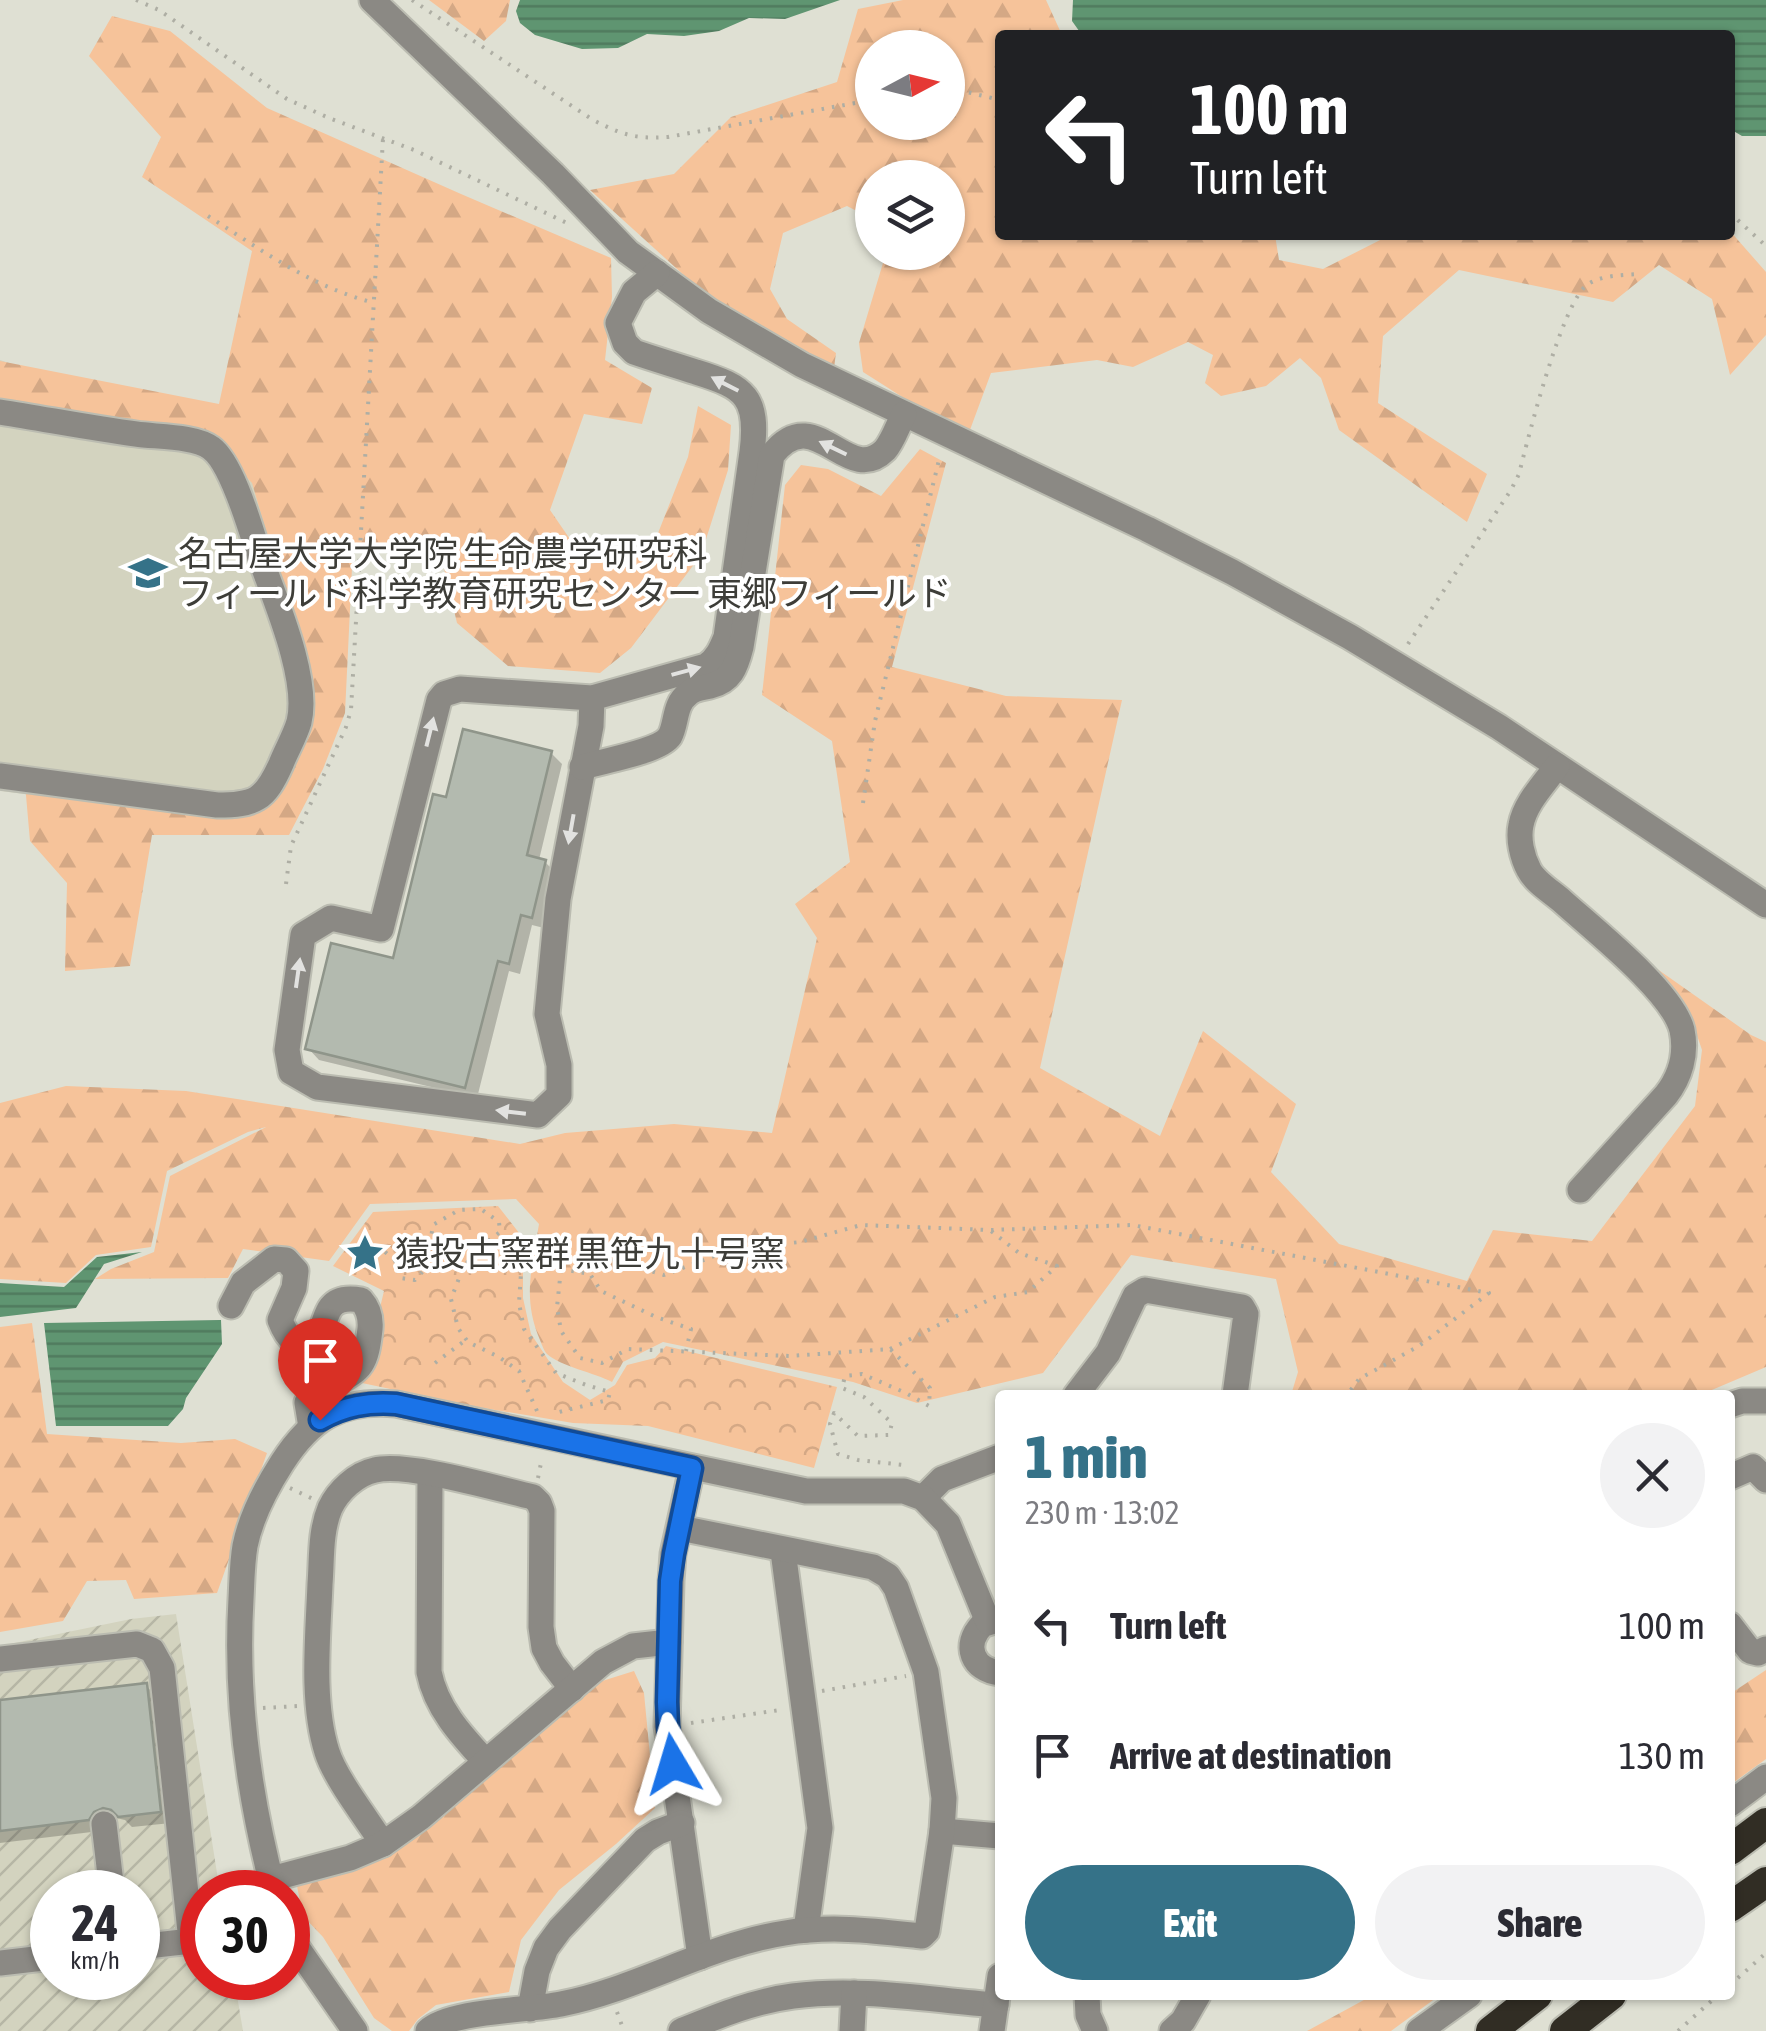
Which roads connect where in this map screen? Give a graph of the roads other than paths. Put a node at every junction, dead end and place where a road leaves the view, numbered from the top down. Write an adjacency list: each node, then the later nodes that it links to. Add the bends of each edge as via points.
1 (372, 0): 2 (street)
2 (656, 274): 4 (street, via 802,365); 5 (street, one-way to 2, via 706,666 726,637 754,416 728,382 634,352 625,343 618,323 634,292)
3 (0, 412): 8 (street, via 212,448 244,512 301,693 299,721 278,772 250,803 217,805)
4 (904, 414): 6 (street, via 1232,572); 7 (street, one-way to 7, via 887,449 864,460 801,434 780,444 772,455 734,672 687,694 664,742)
5 (592, 698): 7 (street); 7 (street, one-way to 5, via 558,898 547,1014 559,1065 558,1095 538,1115 317,1087 291,1072 287,1050 303,935 331,918 381,929 438,700 460,690)
6 (1557, 766): 9 (street); 10 (street, via 1520,826 1530,872 1651,984 1676,1014 1684,1054 1677,1080)
7 (582, 767)
8 (0, 776)
9 (1766, 904)
10 (1580, 1190)
11 (230, 1306): 16 (street, via 243,1283 274,1259 296,1271 280,1320 292,1341 317,1336 331,1306 344,1299 368,1307 366,1358 352,1376 307,1403)
12 (1080, 1390): 13 (street, via 1108,1354 1135,1296 1145,1290 1242,1307)
13 (1236, 1390)
14 (1766, 1401): 15 (street)
15 (1735, 1403)
16 (311, 1427): 18 (street, via 346,1408 385,1403 543,1427); 43 (street, via 272,1479 245,1547 242,1709)
17 (995, 1463): 22 (street, via 942,1478)
18 (692, 1468): 22 (street, via 806,1490 885,1489); 23 (street)
19 (430, 1474): 31 (street, via 540,1502 544,1648); 32 (street, via 432,1689); 40 (street, via 372,1470 341,1490 323,1537 318,1705 329,1758)
20 (1735, 1476): 21 (street, via 1753,1467)
21 (1766, 1480)
22 (924, 1498): 25 (street, via 948,1524)
23 (680, 1528): 24 (street); 27 (street)
24 (783, 1550): 38 (street, via 873,1567 900,1595 926,1672 944,1798); 47 (street, via 820,1828)
25 (994, 1621): 30 (street, via 976,1632 972,1649 985,1670)
26 (1735, 1632): 28 (street, via 1750,1651)
27 (668, 1642): 31 (street, via 616,1654); 35 (street, via 668,1726)
28 (1766, 1650)
29 (0, 1659): 48 (street, via 137,1644 152,1650 162,1668 190,1941)
30 (995, 1671)
31 (572, 1689): 32 (street)
32 (486, 1761): 40 (street)
33 (1766, 1777): 34 (street)
34 (1735, 1800)
35 (682, 1823): 49 (street); 61 (street, via 645,1840 560,1929 540,1960)
36 (1766, 1823): 41 (highway)
37 (104, 1824): 42 (street)
38 (942, 1831): 39 (street); 47 (street, via 922,1936)
39 (995, 1836)
40 (383, 1844): 44 (street)
41 (1735, 1846)
42 (109, 1870)
43 (268, 1870)
44 (310, 1872)
45 (1766, 1882): 46 (highway)
46 (1735, 1904)
47 (806, 1930): 49 (street)
48 (160, 1945)
49 (700, 1957): 61 (street, via 596,1996)
50 (30, 1960): 51 (street)
51 (0, 1964)
52 (310, 1966): 62 (street)
53 (854, 1993): 60 (street); 64 (street, via 769,2000); 65 (street)
54 (997, 2000): 60 (street)
55 (1087, 2000): 67 (street)
56 (1195, 2000): 68 (street)
57 (1463, 2000): 69 (street)
58 (1531, 2000): 70 (highway)
59 (1605, 2000): 71 (highway)
60 (996, 2005): 66 (street)
61 (530, 2009): 63 (street, via 446,2020)
62 (355, 2031)
63 (428, 2031)
64 (682, 2031)
65 (852, 2031)
66 (992, 2031)
67 (1095, 2031)
68 (1172, 2031)
69 (1420, 2031)
70 (1491, 2031)
71 (1565, 2031)

